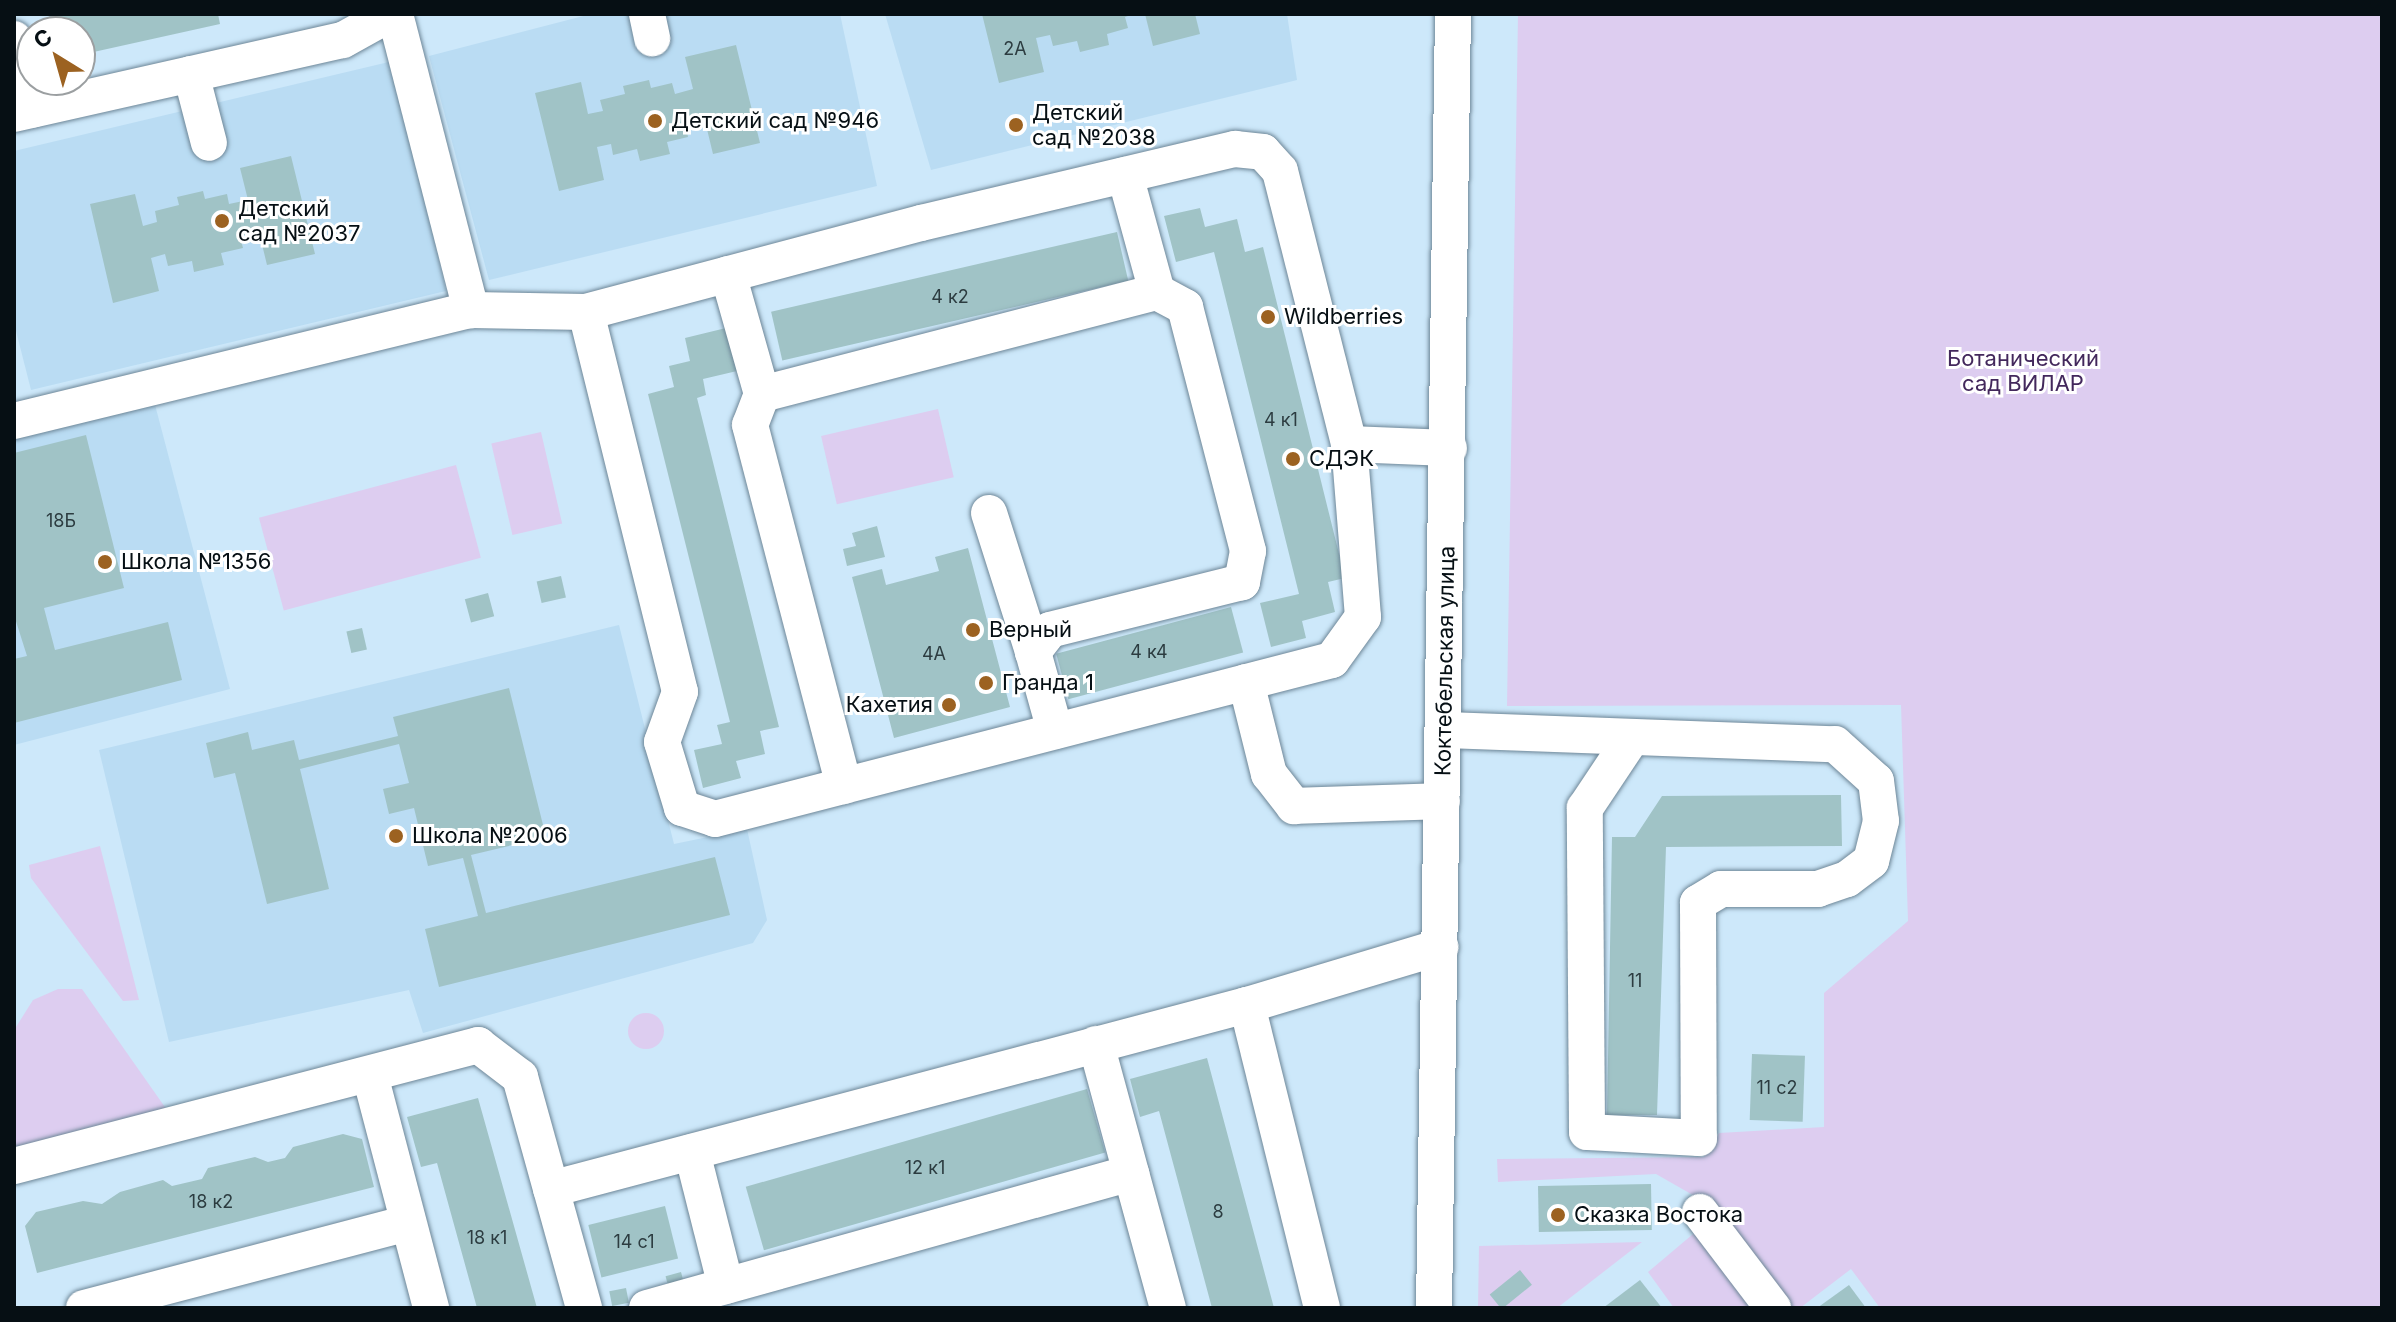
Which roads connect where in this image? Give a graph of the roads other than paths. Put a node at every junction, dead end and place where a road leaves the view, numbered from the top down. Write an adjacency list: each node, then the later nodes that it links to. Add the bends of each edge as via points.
1 (392, 14): 4 (street, via 343,40); 10 (street)
2 (1453, 14): 15 (street, Коктебельская улица)
3 (14, 39): 5 (street)
4 (191, 74): 5 (street); 6 (street)
5 (24, 111)
6 (209, 143)
7 (1125, 175): 8 (street); 9 (street); 14 (street, via 1235,149 1263,152 1280,171)
8 (728, 274): 11 (street); 12 (street)
9 (1157, 292): 12 (street); 17 (street, via 1185,307 1248,551 1242,582 1050,630)
10 (471, 310): 11 (street); 13 (street)
11 (586, 312): 22 (street, via 680,692 662,742 682,808 715,819)
12 (762, 394): 22 (street, via 750,425)
13 (14, 421)
14 (1349, 444): 15 (street); 18 (street, via 1363,617 1332,660)
15 (1449, 448): 19 (street, Коктебельская улица)
16 (989, 513): 17 (street)
17 (1033, 652): 20 (street)
18 (1246, 682): 20 (street); 23 (street, via 1269,774 1294,806)
19 (1444, 730): 21 (street); 23 (street, Коктебельская улица)
20 (1055, 731): 22 (street)
21 (1631, 739): 21 (street, via 1835,744 1876,781 1881,821 1871,861 1847,879 1818,889 1721,889 1698,903 1699,1138 1587,1132 1585,808)
22 (844, 786)
23 (1442, 801): 24 (street, Коктебельская улица)
24 (1440, 947): 25 (street); 41 (street, Коктебельская улица)
25 (1247, 1005): 26 (street); 40 (street)
26 (1096, 1044): 28 (street); 30 (street)
27 (370, 1075): 29 (street); 31 (street, via 478,1045 520,1077); 33 (street)
28 (692, 1152): 31 (street); 34 (street)
29 (14, 1166)
30 (1131, 1173): 34 (street); 39 (street)
31 (551, 1189): 37 (street)
32 (1700, 1212): 42 (street)
33 (408, 1223): 35 (street); 36 (street)
34 (726, 1286): 38 (street)
35 (84, 1308)
36 (431, 1308)
37 (584, 1308)
38 (647, 1308)
39 (1168, 1308)
40 (1322, 1308)
41 (1434, 1308)
42 (1773, 1308)

